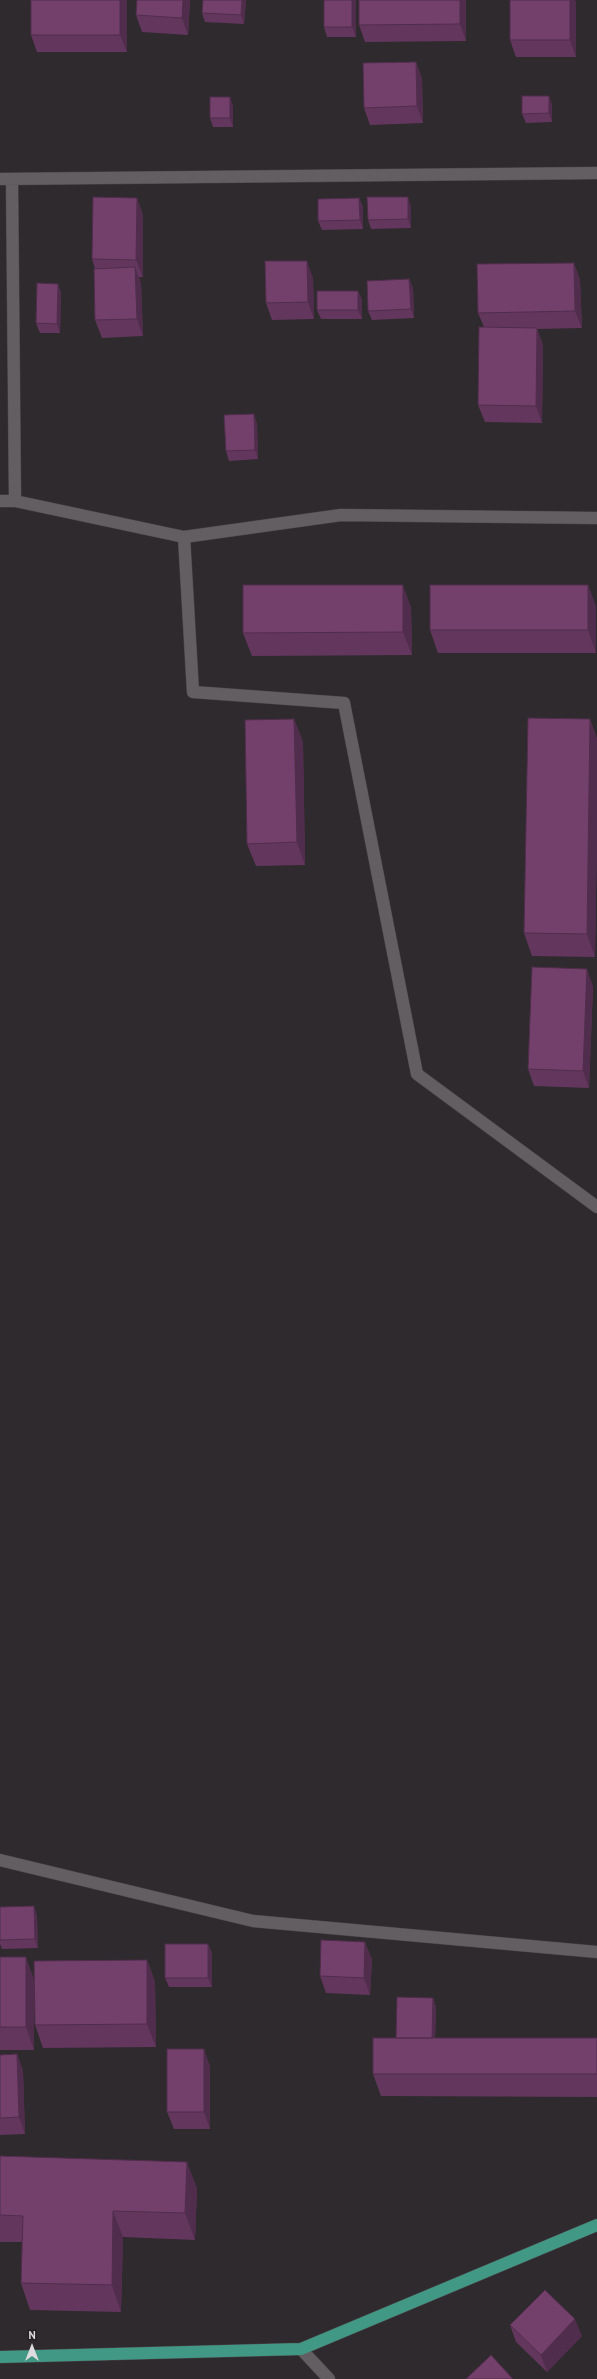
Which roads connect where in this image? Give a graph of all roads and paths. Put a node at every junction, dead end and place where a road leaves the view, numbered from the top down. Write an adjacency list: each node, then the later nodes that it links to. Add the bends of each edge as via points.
1 (597, 172): 3 (street)
2 (0, 179): 3 (street)
3 (12, 180): 5 (street)
4 (0, 501): 5 (street)
5 (15, 501): 7 (street)
6 (597, 518): 7 (street, via 341,515)
7 (184, 537): 8 (street, via 193,692 344,703 418,1074)
8 (597, 1207)
9 (0, 1860): 10 (street, via 253,1921)
10 (597, 1952)
11 (597, 2225): 12 (main road)
12 (301, 2349): 13 (main road); 14 (street)
13 (0, 2357)
14 (329, 2379)

